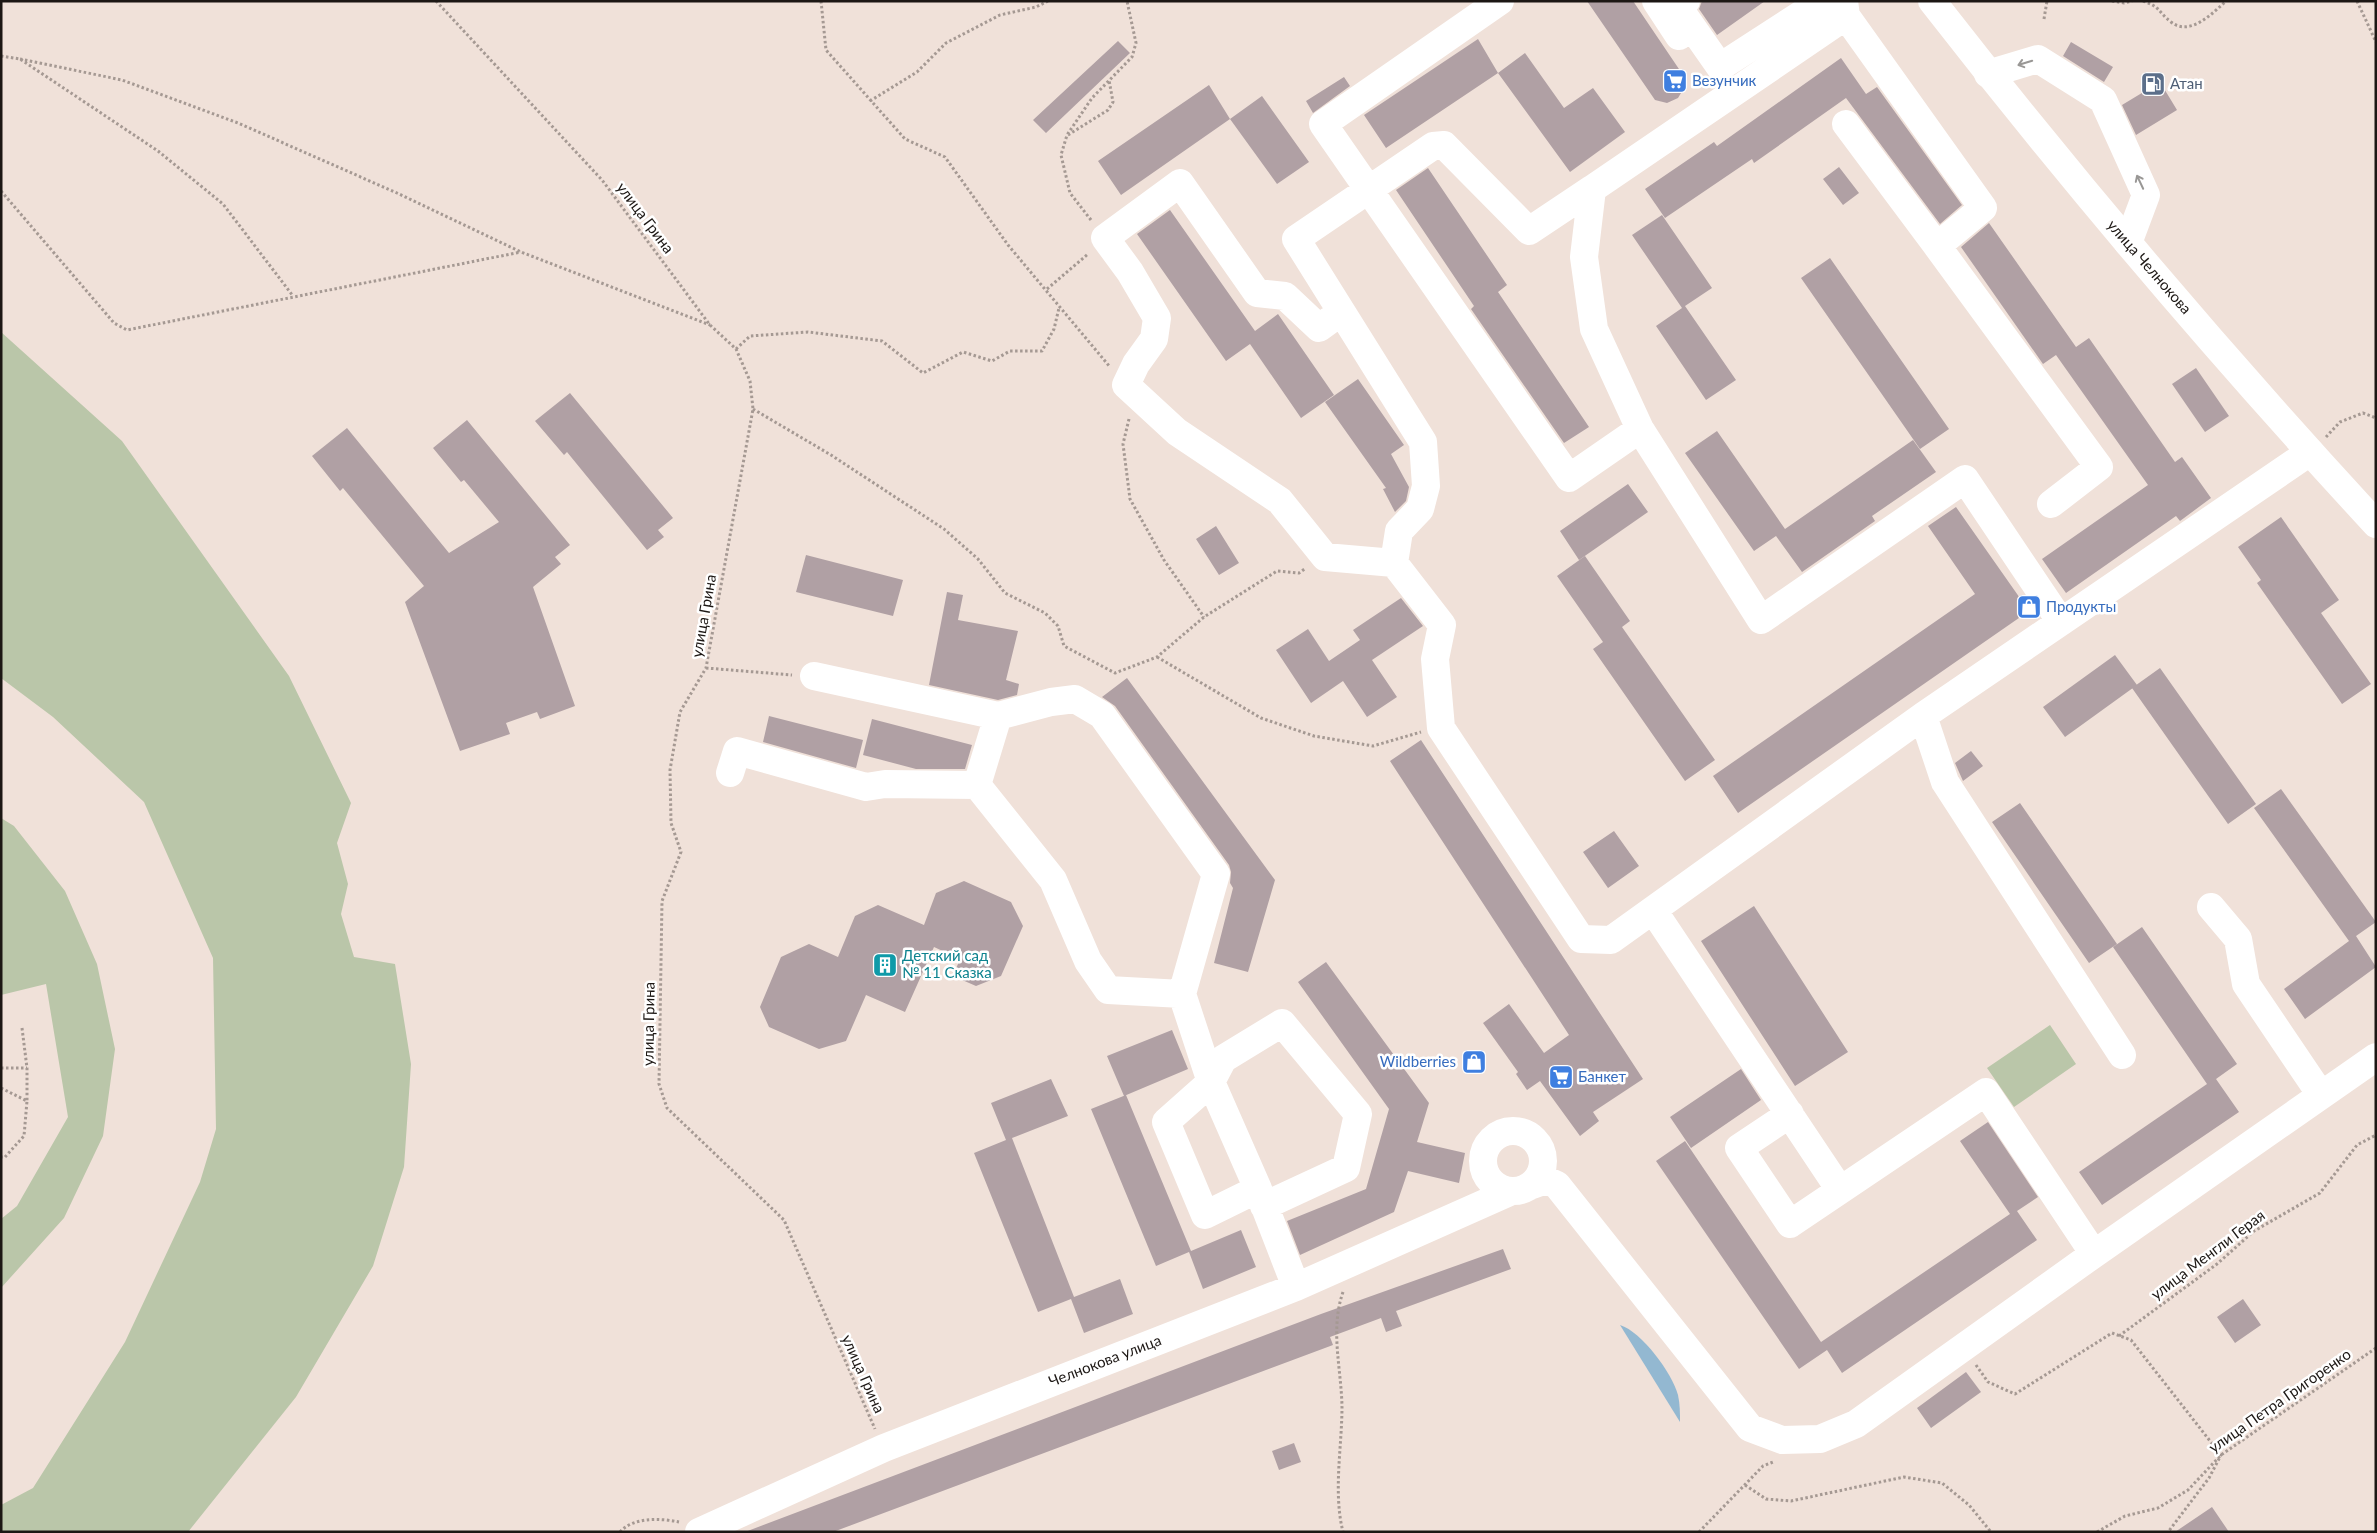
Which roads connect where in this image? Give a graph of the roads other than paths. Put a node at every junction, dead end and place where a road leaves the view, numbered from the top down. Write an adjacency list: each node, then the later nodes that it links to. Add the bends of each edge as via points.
1 (1500, 1): 11 (street, via 1324,124)
2 (1656, 1): 7 (street)
3 (1686, 1): 7 (street, via 1678,7)
4 (1822, 1): 7 (street)
5 (1932, 1): 8 (street, улица Челнокова)
6 (1845, 9): 9 (street); 14 (street, via 1982,208)
7 (1713, 72): 9 (street)
8 (1988, 74): 13 (street, улица Челнокова); 13 (street, one-way to 8, via 2146,195 2103,100 2038,59)
9 (1722, 100): 12 (street)
10 (1846, 124): 14 (street)
11 (1368, 189): 12 (street, via 1422,152 1444,145 1529,231); 15 (street, via 1296,239); 16 (street, via 1569,478)
12 (1592, 189): 16 (street, via 1584,257 1594,328)
13 (2128, 243): 17 (street, улица Челнокова)
14 (1937, 246): 18 (street, via 2100,467)
15 (1341, 312): 20 (street, via 1423,442 1426,486 1420,509 1399,531); 20 (street, via 1319,328 1285,296 1257,293 1180,183 1105,238 1157,318 1154,339 1126,385 1177,432 1280,501 1325,557)
16 (1640, 429): 21 (street, via 1761,620 1965,479)
17 (2310, 452): 19 (street, улица Челнокова); 21 (street)
18 (2051, 504)
19 (2376, 524)
20 (1394, 563): 28 (street, via 1442,625 1435,659 1441,728 1581,939 1612,940)
21 (2061, 622): 24 (street)
22 (814, 676): 23 (street)
23 (998, 716): 26 (street); 29 (street, via 1075,699 1102,715 1216,874)
24 (1923, 716): 28 (street); 30 (street, via 1945,782)
25 (730, 773): 26 (street, via 737,750 866,787 885,784)
26 (977, 785): 29 (street, via 1053,880 1088,961 1108,990)
27 (2211, 907): 33 (street, via 2238,939 2246,984)
28 (1652, 910): 34 (street)
29 (1182, 994): 32 (street)
30 (2122, 1055)
31 (2376, 1057): 33 (street)
32 (1211, 1082): 36 (street); 36 (street, via 1166,1122 1205,1215); 36 (street, via 1223,1059 1282,1023 1358,1114 1346,1168)
33 (2321, 1095): 37 (street)
34 (1790, 1114): 35 (street); 35 (street, via 1739,1148 1790,1224)
35 (1840, 1190): 37 (street, via 1986,1092)
36 (1261, 1198): 38 (street)
37 (2094, 1254): 38 (street, Челнокова улица, via 1856,1424 1820,1439 1782,1440 1750,1428 1557,1185 1546,1180)
38 (1296, 1287): 39 (street, Челнокова улица, via 884,1448)
39 (702, 1530)

